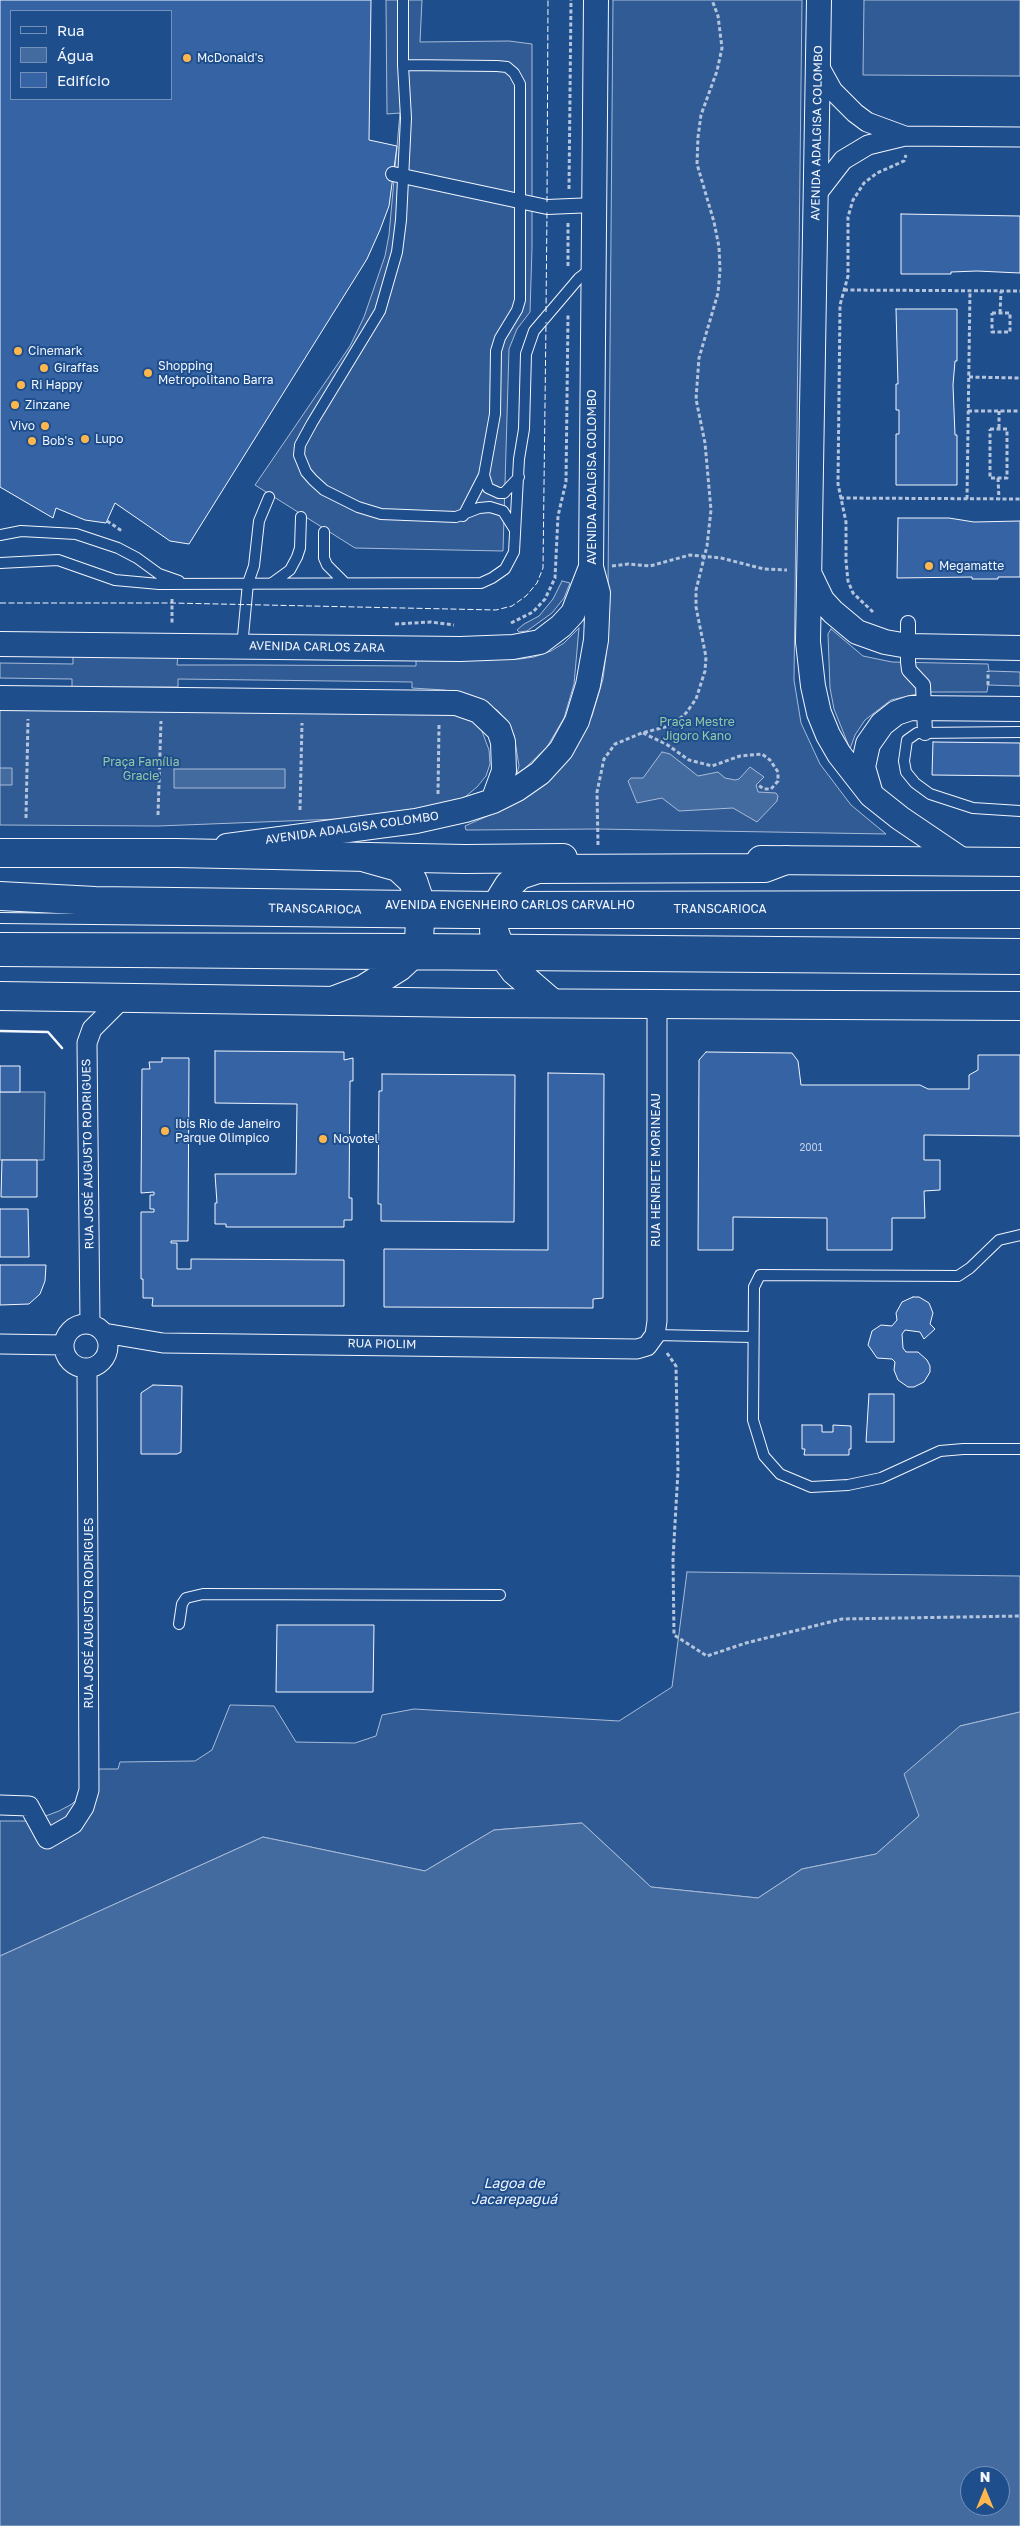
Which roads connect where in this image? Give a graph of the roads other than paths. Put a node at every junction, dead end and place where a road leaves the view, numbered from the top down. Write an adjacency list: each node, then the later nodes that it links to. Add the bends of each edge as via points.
1 (403, 0): 5 (lane)
2 (596, 0): 11 (street, AVENIDA ADALGISA COLOMBO)
3 (819, 0): 4 (street, AVENIDA ADALGISA COLOMBO)
4 (818, 64): 7 (street, via 833,91 855,113); 9 (street, AVENIDA ADALGISA COLOMBO)
5 (403, 65): 8 (lane, via 406,118); 10 (lane, via 497,66 507,67 514,73 520,84)
6 (1020, 137): 7 (street)
7 (906, 144): 9 (street, via 857,150 843,160)
8 (398, 175): 10 (street); 17 (lane, via 401,220 380,311 312,422 300,445 299,455 306,472 324,490 358,507 381,514)
9 (816, 195): 23 (street, AVENIDA ADALGISA COLOMBO)
10 (520, 201): 11 (street, via 547,207); 13 (lane, via 520,300 496,351 495,414)
11 (594, 205): 12 (street, AVENIDA ADALGISA COLOMBO)
12 (593, 267): 14 (lane, via 579,278 534,331 526,354); 22 (street, AVENIDA ADALGISA COLOMBO)
13 (484, 475): 14 (lane, via 488,488 499,493); 17 (lane)
14 (519, 477): 18 (lane)
15 (269, 497): 24 (lane, via 259,521 254,566)
16 (301, 517): 25 (lane, via 297,557 290,570)
17 (462, 517): 18 (lane, via 479,508 490,507 503,511)
18 (515, 530): 26 (lane, via 514,552 510,560 499,573 481,583)
19 (324, 532): 26 (lane, via 324,558)
20 (1, 534): 27 (lane, via 21,531 76,534 118,548 159,574)
21 (0, 563): 27 (lane, via 58,560 115,580)
22 (599, 567): 30 (street, AVENIDA CARLOS ZARA, via 573,613 540,642 513,647 460,649); 38 (street, AVENIDA ADALGISA COLOMBO, via 596,640 577,721 561,750 540,773)
23 (799, 571): 28 (street, via 822,600 857,632 885,642); 37 (street, AVENIDA ADALGISA COLOMBO, via 819,713 839,754)
24 (248, 583): 25 (lane); 27 (lane); 30 (lane)
25 (272, 583): 26 (lane)
26 (345, 583)
27 (187, 584)
28 (908, 635): 31 (street); 33 (street, via 909,670 924,685)
29 (0, 644): 30 (street, AVENIDA CARLOS ZARA)
30 (242, 647)
31 (1020, 648)
32 (0, 698): 38 (street, via 456,703 479,711 499,730 503,742 504,771)
33 (924, 708): 34 (street); 35 (street); 37 (street, via 896,713 882,724 868,744 863,767)
34 (1020, 709)
35 (925, 732): 36 (lane); 39 (lane, via 907,740 904,750 906,772 915,783 930,794 964,806)
36 (1020, 732)
37 (871, 795): 44 (street, AVENIDA ADALGISA COLOMBO)
38 (493, 801): 41 (street, AVENIDA ADALGISA COLOMBO, via 416,821)
39 (1020, 811)
40 (0, 853): 41 (main road)
41 (177, 854): 42 (main road)
42 (366, 858): 43 (main road); 52 (main road, via 398,867 413,881)
43 (786, 860): 44 (main road); 53 (main road, via 765,868 538,869 520,875 509,884)
44 (965, 862): 45 (main road)
45 (1020, 862)
46 (1020, 892): 48 (main road)
47 (0, 896): 52 (main road, AVENIDA ENGENHEIRO CARLOS CARVALHO, via 95,901)
48 (932, 904): 49 (main road, AVENIDA ENGENHEIRO CARLOS CARVALHO); 53 (main road, AVENIDA ENGENHEIRO CARLOS CARVALHO)
49 (1020, 905)
50 (0, 918): 52 (lane, TRANSCARIOCA)
51 (1020, 923): 53 (lane, TRANSCARIOCA)
52 (419, 930): 53 (main road, AVENIDA ENGENHEIRO CARLOS CARVALHO); 53 (main road, AVENIDA ENGENHEIRO CARLOS CARVALHO); 54 (lane); 56 (main road, AVENIDA ENGENHEIRO CARLOS CARVALHO); 60 (main road, via 383,978)
53 (497, 931): 55 (lane); 57 (main road, AVENIDA ENGENHEIRO CARLOS CARVALHO); 61 (main road, via 532,988)
54 (0, 938)
55 (1020, 944)
56 (0, 952)
57 (1020, 960)
58 (0, 996): 59 (main road)
59 (123, 998): 60 (main road); 65 (street, RUA JOSÉ AUGUSTO RODRIGUES, via 92,1030 87,1043)
60 (332, 1001): 61 (main road)
61 (551, 1002): 62 (main road)
62 (657, 1004): 63 (main road); 66 (street, RUA HENRIETE MORINEAU)
63 (1020, 1006)
64 (1020, 1235): 67 (lane, via 999,1240 958,1276 760,1275 754,1287)
65 (97, 1329): 66 (street, RUA PIOLIM, via 163,1343 637,1349 647,1346); 69 (street, via 80,1325 72,1329); 70 (street, via 108,1350 99,1364)
66 (655, 1335): 67 (lane)
67 (753, 1337): 71 (lane, via 753,1420 764,1456 780,1474 811,1486 848,1485 881,1478 940,1451)
68 (0, 1344): 69 (street)
69 (64, 1345): 70 (street, via 69,1360 76,1366)
70 (87, 1368): 74 (street, RUA JOSÉ AUGUSTO RODRIGUES, via 89,1790 74,1824 47,1839 29,1806)
71 (1020, 1449)
72 (500, 1595): 73 (lane, via 203,1594 186,1598)
73 (179, 1624)
74 (0, 1805)

